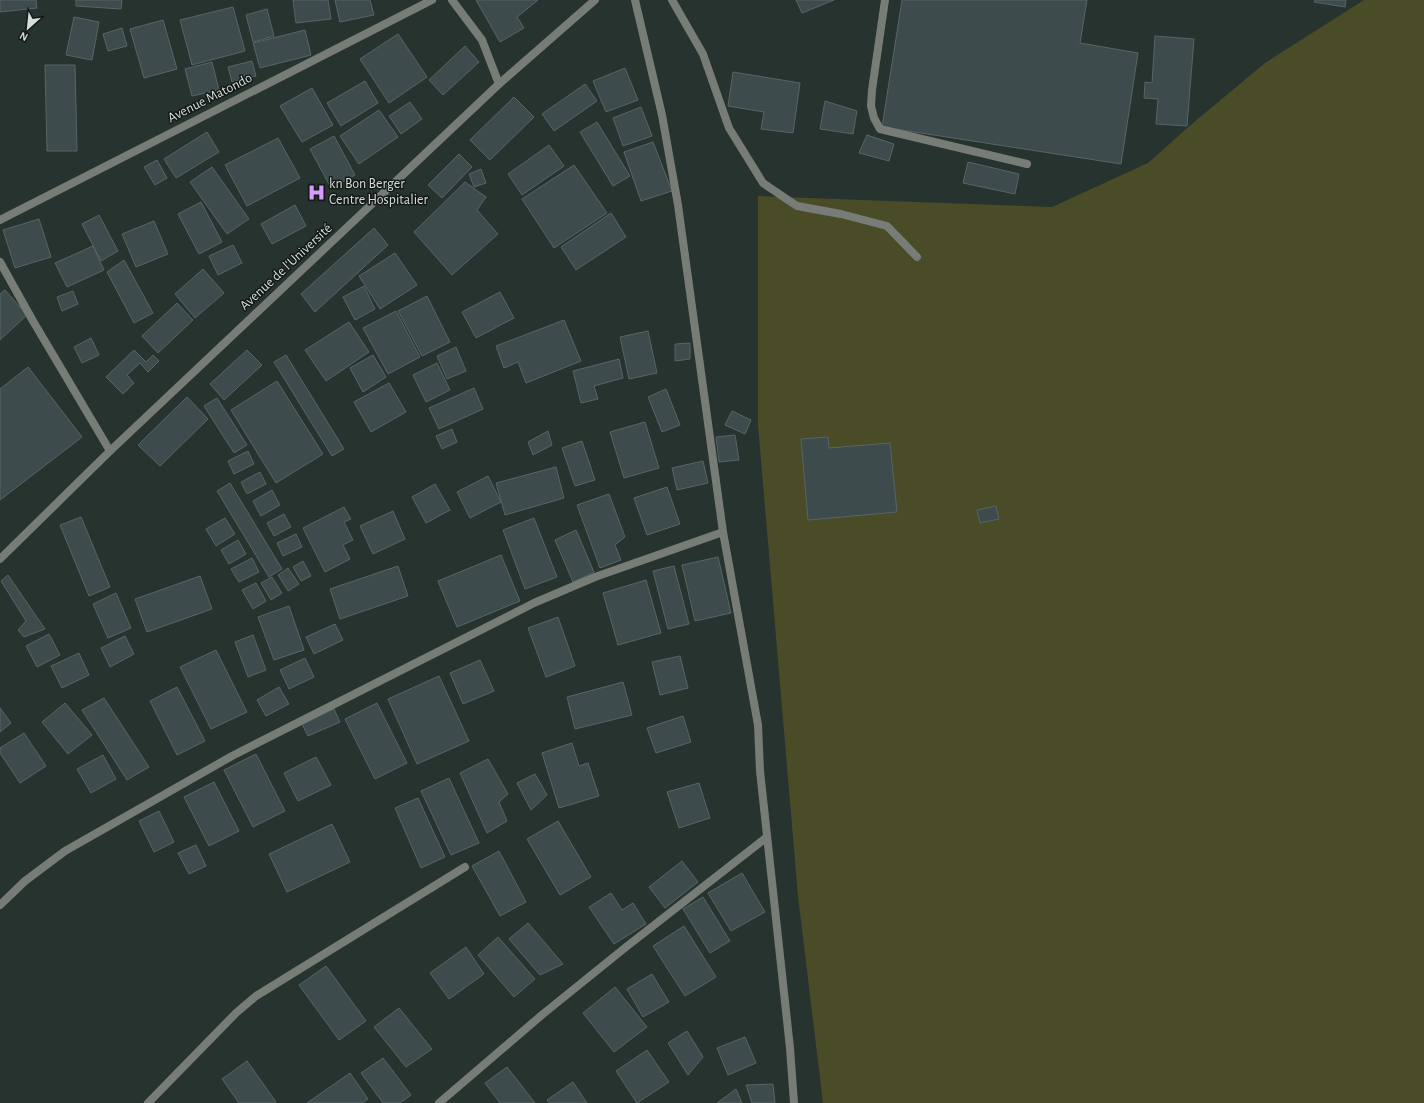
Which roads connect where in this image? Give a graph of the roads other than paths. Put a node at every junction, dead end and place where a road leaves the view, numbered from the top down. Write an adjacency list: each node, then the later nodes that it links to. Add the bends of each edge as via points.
1 (432, 0): 9 (street, Avenue Matondo)
2 (452, 0): 7 (street, via 482,40)
3 (595, 0): 7 (street, Avenue de l'Université)
4 (635, 0): 13 (street, via 662,115 678,205)
5 (672, 0): 10 (street, via 703,54 729,128 763,183 797,206 887,226)
6 (885, 0): 8 (street, via 871,106 880,129)
7 (499, 84): 12 (street, Avenue de l'Université)
8 (1027, 164)
9 (0, 220)
10 (917, 257)
11 (0, 262): 12 (street)
12 (110, 451): 14 (street, Avenue de l'Université)
13 (723, 532): 15 (street, via 758,725); 17 (street, via 594,577 534,603 232,756 65,851 25,881)
14 (0, 559)
15 (767, 837): 19 (street, via 543,1014); 20 (street)
16 (465, 867): 18 (street, via 256,996)
17 (0, 905)
18 (148, 1103)
19 (438, 1103)
20 (794, 1103)

